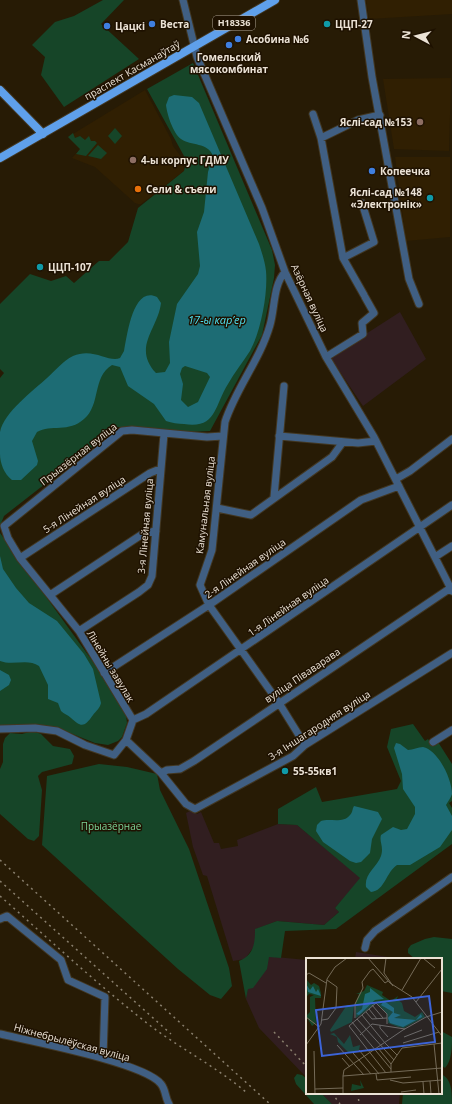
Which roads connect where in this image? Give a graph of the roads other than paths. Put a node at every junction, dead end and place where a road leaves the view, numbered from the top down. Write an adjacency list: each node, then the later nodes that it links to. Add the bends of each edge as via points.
1 (182, 0): 4 (street, Азёрная вуліца)
2 (275, 0): 4 (main road, праспект Касманаўтаў / Н18336)
3 (361, 0): 7 (street)
4 (194, 46): 8 (main road, праспект Касманаўтаў / Н18336); 13 (street, Азёрная вуліца, via 196,57 262,208)
5 (0, 90): 8 (main road)
6 (313, 114): 9 (street)
7 (380, 115): 9 (street, via 358,120); 14 (street, via 409,280)
8 (44, 134): 10 (main road, праспект Касманаўтаў / Н18336)
9 (321, 138): 12 (street)
10 (0, 158)
11 (362, 203): 12 (street, via 374,242)
12 (343, 258): 15 (street, via 374,313 362,323 363,334)
13 (285, 272): 15 (street, Азёрная вуліца); 18 (street, Камунальная вуліца, via 280,280 264,342 230,407)
14 (419, 304)
15 (326, 357): 21 (street, Азёрная вуліца)
16 (284, 386): 19 (street)
17 (164, 434): 18 (street, Прыазёрная вуліца, via 207,438); 23 (street, 3-я Лінейная вуліца); 28 (street, Прыазёрная вуліца, via 122,431)
18 (223, 436): 27 (street, Камунальная вуліца)
19 (279, 436): 22 (street); 25 (street)
20 (452, 439): 24 (street, 2-я Лінейная вуліца)
21 (376, 441): 22 (street); 24 (street, Азёрная вуліца)
22 (344, 442): 25 (street, via 332,457)
23 (160, 469): 30 (street, 3-я Лінейная вуліца); 33 (street, 5-я Лінейная вуліца)
24 (397, 482): 29 (street, Азёрная вуліца); 36 (street, 2-я Лінейная вуліца, via 361,500)
25 (274, 498): 27 (street, via 251,516)
26 (452, 505): 29 (street, 1-я Лінейная вуліца)
27 (217, 508): 36 (street, Камунальная вуліца, via 212,550 200,585)
28 (4, 526): 33 (street, Лінейны завулак)
29 (420, 527): 32 (street, Азёрная вуліца); 38 (street, 1-я Лінейная вуліца)
30 (156, 531): 35 (street, via 144,533); 37 (street, 3-я Лінейная вуліца, via 152,576 148,585)
31 (452, 546): 32 (street)
32 (435, 557): 34 (street, Азёрная вуліца)
33 (20, 558): 35 (street, Лінейны завулак)
34 (452, 588): 41 (street, вуліца Піваварава)
35 (50, 595): 37 (street, Лінейны завулак)
36 (209, 605): 38 (street, Камунальная вуліца); 40 (street, 2-я Лінейная вуліца)
37 (79, 631): 40 (street, Лінейны завулак)
38 (242, 649): 41 (street, Камунальная вуліца); 42 (street, 1-я Лінейная вуліца, via 146,714)
39 (452, 653): 47 (street, 3-я Іншагародняя вуліца)
40 (104, 672): 42 (street, Лінейны завулак)
41 (279, 702): 47 (street, Камунальная вуліца); 48 (street, вуліца Піваварава, via 194,761 180,769)
42 (133, 720): 45 (street)
43 (0, 729): 45 (street, via 35,728 57,731 114,755)
44 (452, 730): 46 (street)
45 (126, 740): 48 (street)
46 (433, 742)
47 (305, 745): 48 (street, 3-я Іншагародняя вуліца, via 293,756 195,808 186,804)
48 (161, 773)
49 (452, 877): 51 (street, via 375,931 366,940)
50 (0, 919): 53 (street, via 8,916 61,960 68,980 105,997)
51 (365, 948)
52 (0, 1034): 53 (street, Ніжнебрылёўская вуліца)
53 (102, 1058): 54 (street, Ніжнебрылёўская вуліца, via 149,1074 161,1084)
54 (165, 1102)

